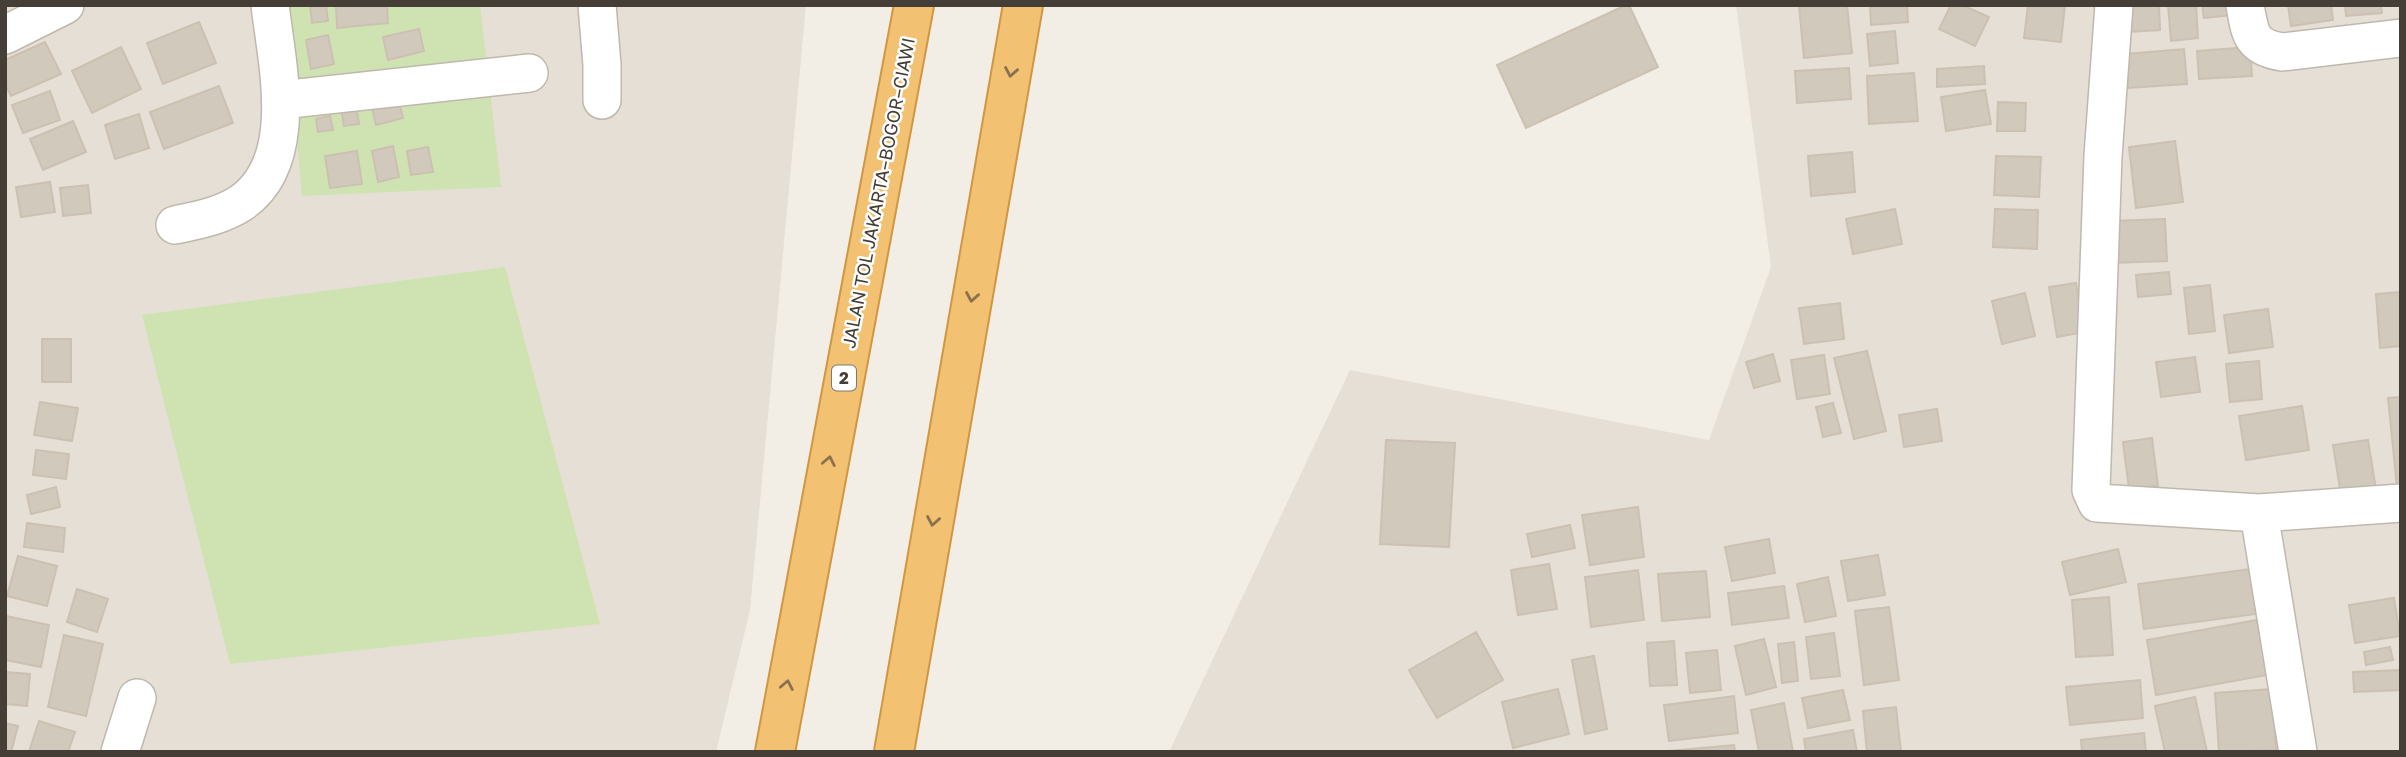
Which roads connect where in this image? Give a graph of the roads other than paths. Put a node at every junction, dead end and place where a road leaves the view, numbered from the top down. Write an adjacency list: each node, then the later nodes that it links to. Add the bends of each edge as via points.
1 (65, 5): 8 (street)
2 (270, 5): 11 (street)
3 (597, 5): 12 (street)
4 (914, 5): 18 (highway, JALAN TOL JAKARTA–BOGOR–CIAWI / 2, one-way to 4)
5 (1023, 5): 19 (highway, one-way to 19)
6 (2114, 5): 15 (street, via 2102,156 2091,490 2097,503)
7 (2245, 5): 9 (street, via 2253,39 2266,49 2282,52)
8 (5, 35)
9 (2401, 38)
10 (528, 73): 11 (street)
11 (281, 100): 13 (street, via 278,143 266,177 243,202 214,217)
12 (603, 100)
13 (175, 225)
14 (2401, 503): 15 (street)
15 (2259, 513): 20 (street)
16 (137, 698): 17 (street)
17 (120, 752)
18 (775, 752)
19 (894, 752)
20 (2298, 752)

